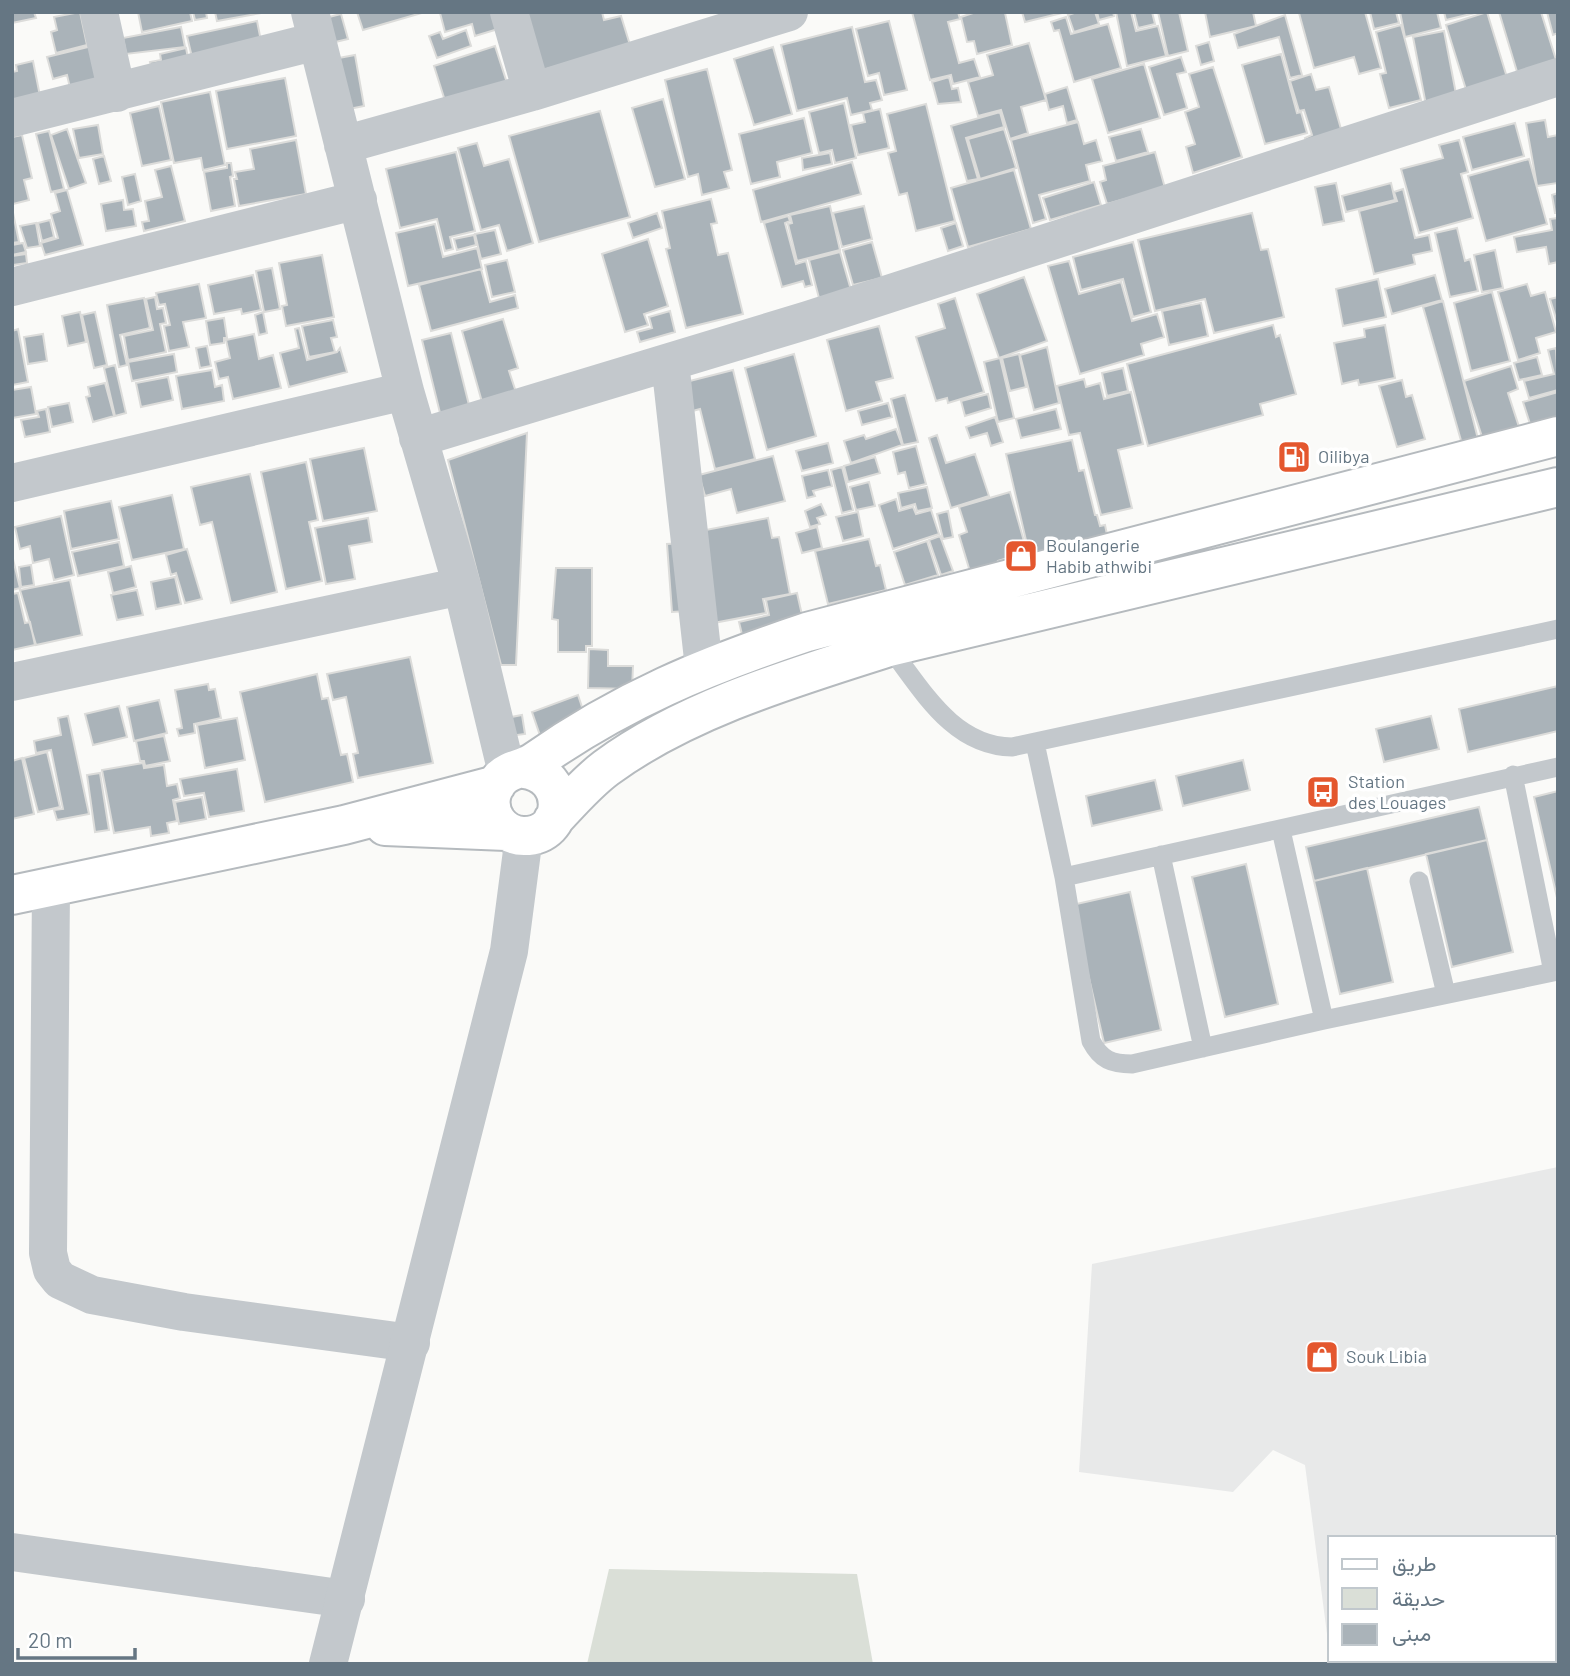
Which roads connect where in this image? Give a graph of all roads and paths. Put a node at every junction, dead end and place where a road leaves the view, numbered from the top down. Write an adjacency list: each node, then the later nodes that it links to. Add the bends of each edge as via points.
1 (99, 12): 7 (street)
2 (509, 12): 6 (street)
3 (789, 12): 6 (street)
4 (313, 27): 7 (street); 9 (street)
5 (1558, 77): 12 (street)
6 (533, 92): 9 (street)
7 (117, 93): 8 (street)
8 (12, 118)
9 (343, 145): 10 (street)
10 (358, 200): 11 (street); 13 (street)
11 (12, 287)
12 (670, 362): 15 (street); 21 (street)
13 (405, 391): 15 (street); 16 (street)
14 (1558, 436): 21 (main road, via 807,632)
15 (418, 438): 18 (street)
16 (12, 483)
17 (1558, 487): 20 (main road)
18 (462, 586): 22 (street); 25 (street)
19 (1558, 629): 23 (lane)
20 (889, 647): 23 (lane, via 959,731 993,747); 28 (main road, via 764,690 666,732 604,769)
21 (704, 668): 25 (main road, via 610,713)
22 (12, 682)
23 (1035, 743): 31 (lane)
24 (1558, 767): 26 (lane)
25 (509, 775): 27 (main road); 28 (main road, via 490,805 498,824); 28 (main road, via 543,775 556,790 557,811)
26 (1513, 775): 29 (lane); 35 (lane)
27 (344, 825): 28 (main road); 33 (main road)
28 (528, 829): 39 (street, via 509,951)
29 (1281, 830): 30 (lane); 37 (lane)
30 (1161, 855): 31 (lane); 38 (lane)
31 (1064, 877): 38 (lane, via 1091,1041 1098,1054 1132,1064)
32 (1419, 881): 36 (lane)
33 (51, 887): 34 (main road); 39 (street, via 48,1253 52,1270 60,1280 92,1294 184,1312)
34 (12, 895)
35 (1555, 972): 36 (lane)
36 (1446, 994): 37 (lane)
37 (1324, 1020): 38 (lane)
38 (1203, 1048)
39 (411, 1343): 41 (street)
40 (12, 1552): 41 (street)
41 (346, 1599): 42 (street)
42 (328, 1664)

